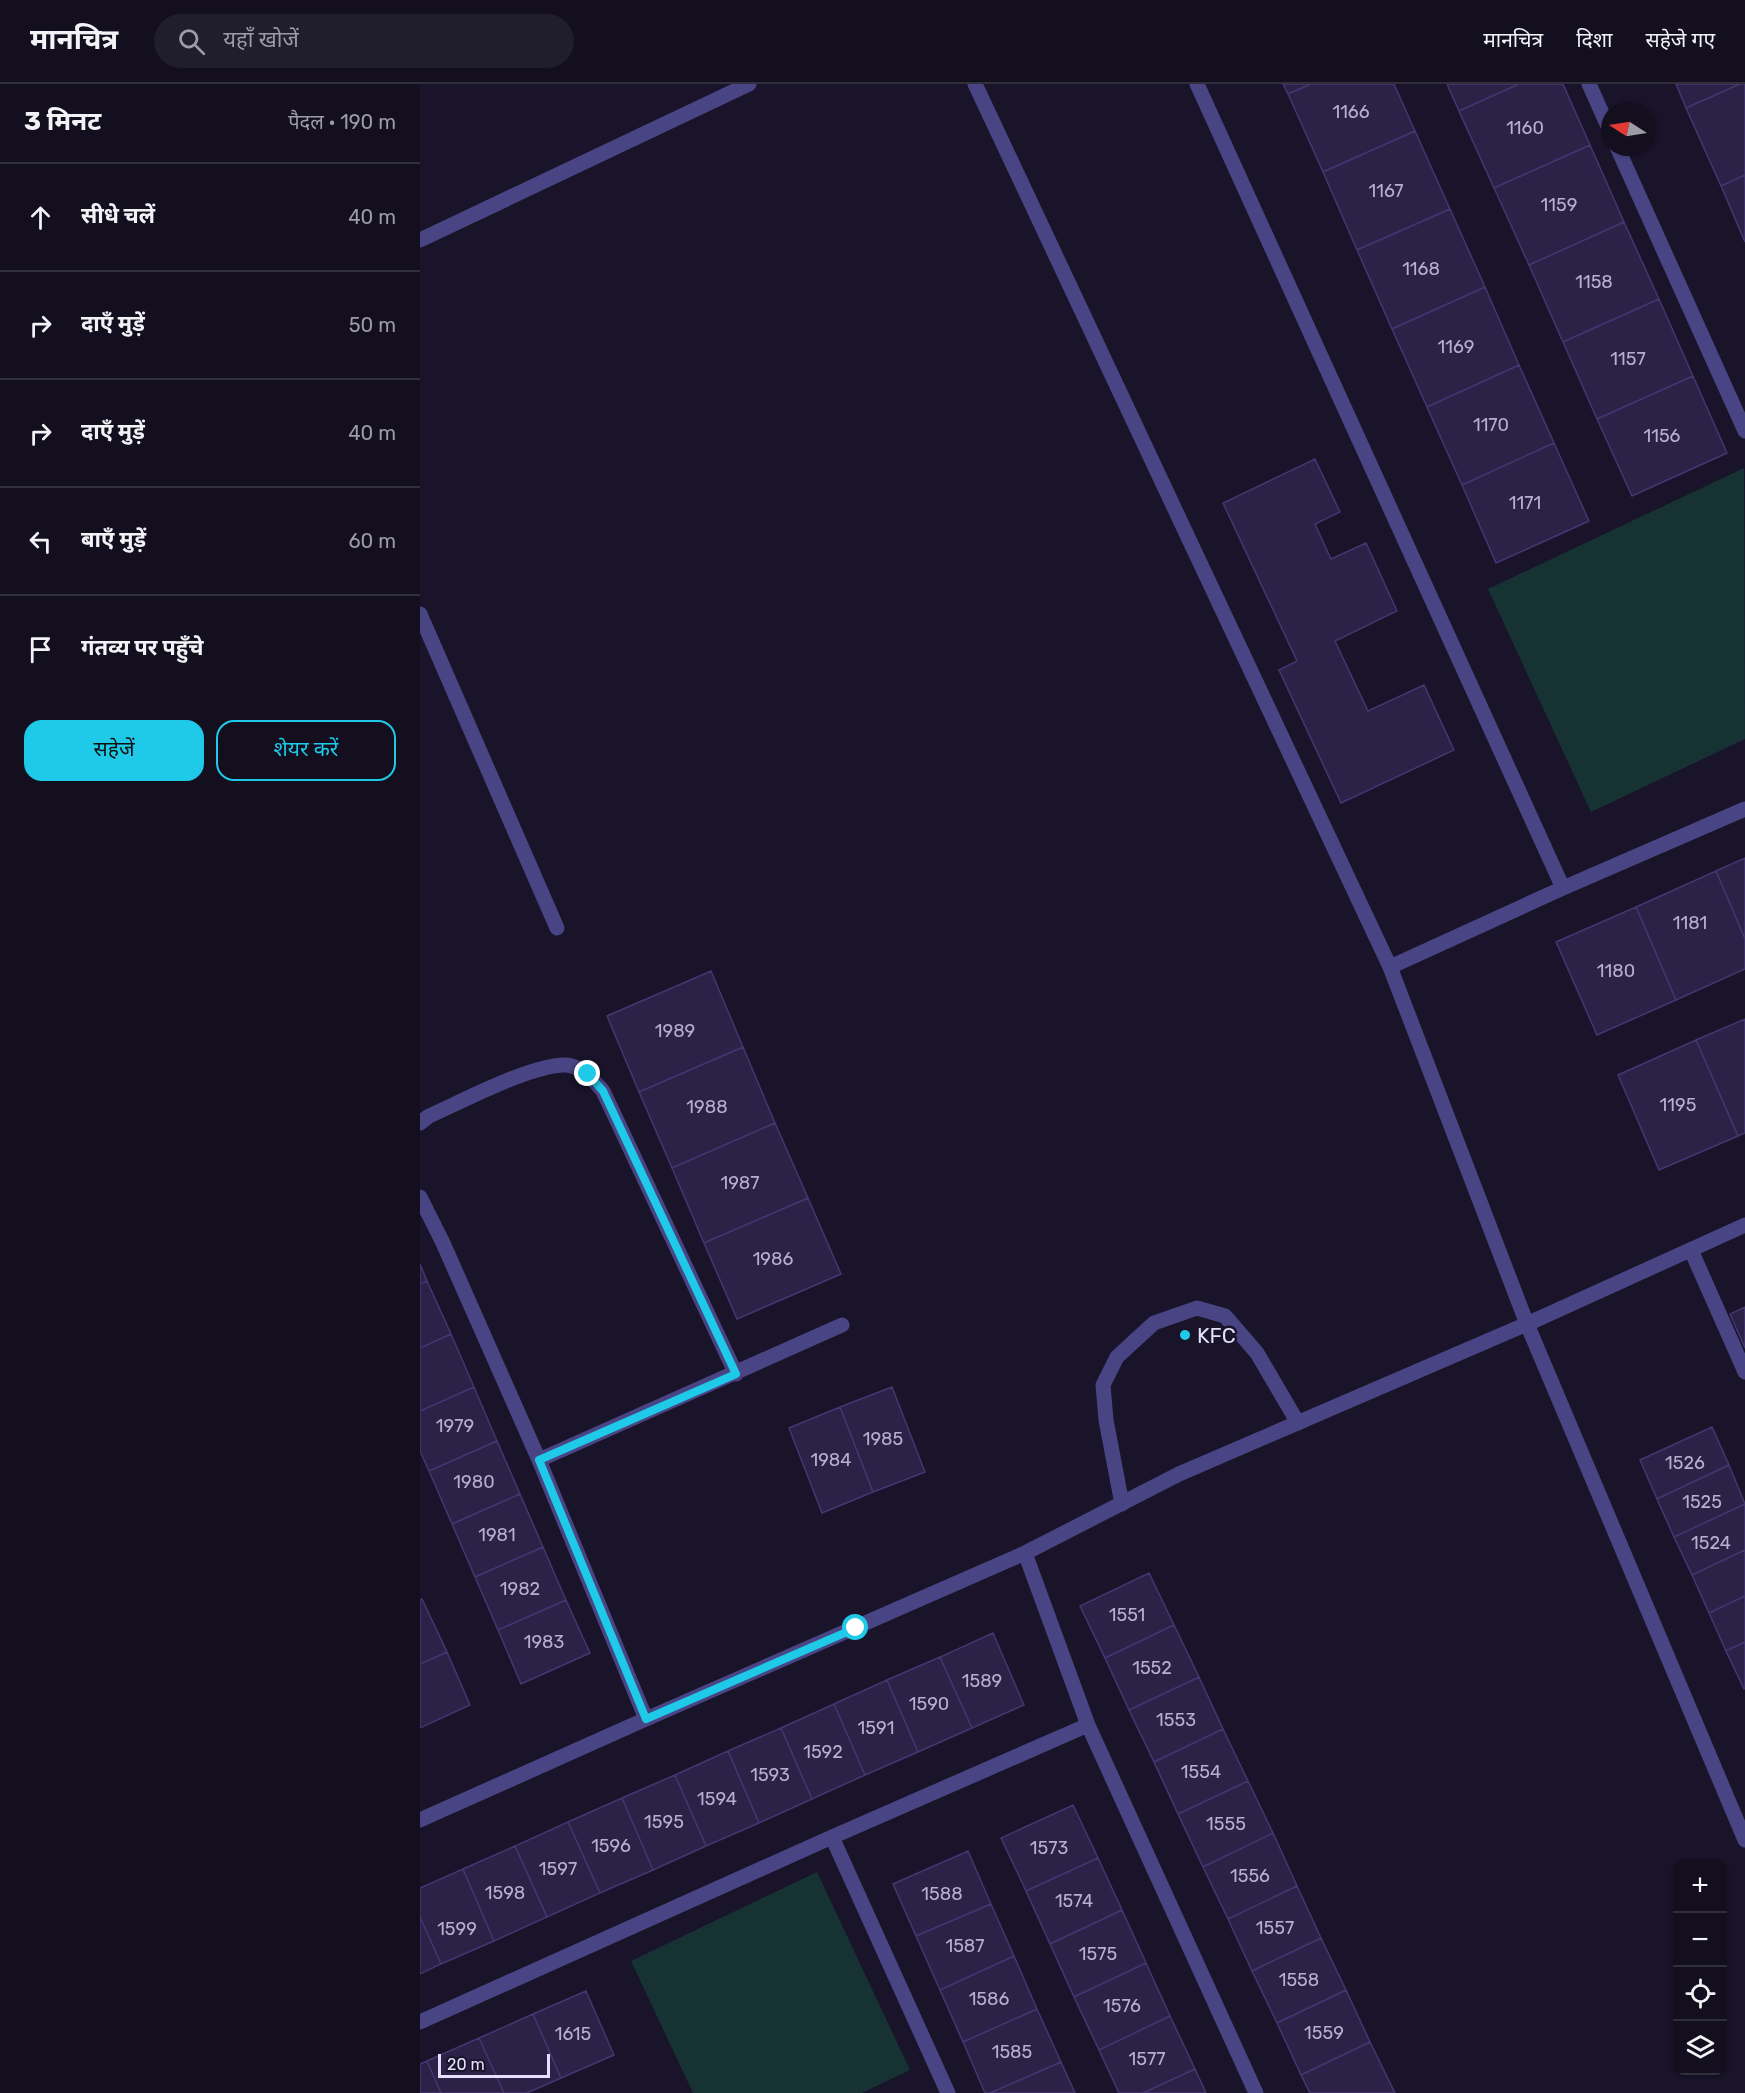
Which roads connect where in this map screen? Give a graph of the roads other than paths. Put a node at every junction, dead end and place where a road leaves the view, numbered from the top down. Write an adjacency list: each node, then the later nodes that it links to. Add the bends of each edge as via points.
1 (748, 84): 7 (street)
2 (975, 84): 13 (street)
3 (1197, 84): 11 (street)
4 (1589, 84): 5 (street)
5 (1601, 111)
6 (1621, 156): 8 (street)
7 (420, 240)
8 (1745, 431)
9 (420, 614): 12 (street)
10 (1745, 809): 11 (street)
11 (1563, 888): 13 (street)
12 (557, 928)
13 (1390, 967): 18 (street)
14 (420, 1123): 21 (street, via 536,1069 567,1065 588,1074 603,1091)
15 (420, 1197): 23 (street)
16 (1745, 1225): 17 (street)
17 (1691, 1250): 18 (street); 20 (street)
18 (1527, 1324): 22 (street); 30 (street)
19 (842, 1325): 21 (street)
20 (1745, 1372)
21 (736, 1374): 23 (street)
22 (1298, 1423): 24 (street, via 1179,1474); 24 (street, via 1257,1353 1225,1316 1197,1308 1154,1323 1117,1358 1103,1385)
23 (539, 1460): 26 (street)
24 (1122, 1504): 25 (street)
25 (1025, 1553): 26 (street); 27 (street)
26 (646, 1719): 28 (street)
27 (1088, 1725): 29 (street); 33 (street)
28 (420, 1820)
29 (832, 1837): 31 (street); 32 (street)
30 (1745, 1840)
31 (420, 2022)
32 (948, 2093)
33 (1256, 2093)

